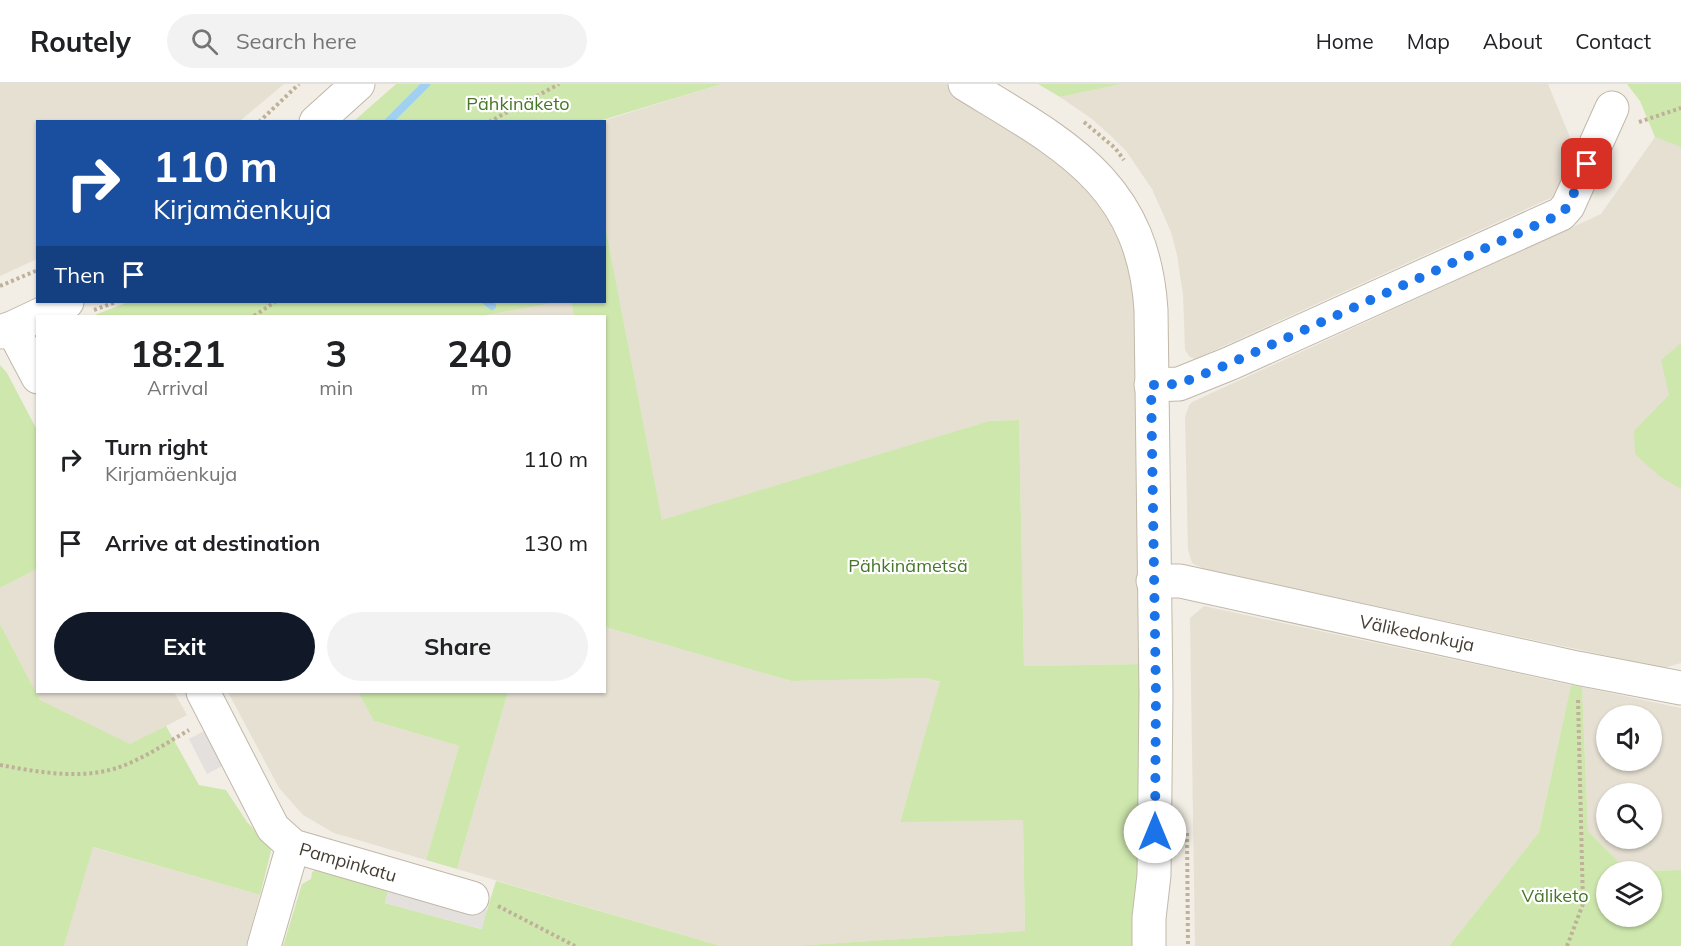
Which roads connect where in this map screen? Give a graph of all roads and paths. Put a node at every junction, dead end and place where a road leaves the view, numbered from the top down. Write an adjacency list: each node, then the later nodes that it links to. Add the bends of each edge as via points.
1 (299, 84): 6 (path)
2 (358, 84): 7 (street)
3 (559, 84): 8 (path)
4 (965, 84): 18 (street, via 1071,152 1123,208 1135,233 1149,284)
5 (1612, 108): 18 (street, via 1561,214 1231,363 1179,384)
6 (261, 120)
7 (318, 120)
8 (493, 120)
9 (36, 271): 10 (path)
10 (0, 286)
11 (65, 303): 13 (street)
12 (274, 303): 14 (path)
13 (39, 315)
14 (256, 315)
15 (36, 316): 16 (street)
16 (6, 330): 17 (street)
17 (36, 374)
18 (1151, 385): 19 (street)
19 (1154, 580): 20 (street, Välikedonkuja, via 1180,581); 28 (street, via 1155,864)
20 (1577, 669): 21 (street, Välikedonkuja); 29 (path, via 1583,903)
21 (1681, 688)
22 (209, 704): 23 (path, via 132,762 111,770 81,775); 24 (street, Pampinkatu, via 273,828)
23 (0, 765)
24 (293, 846): 25 (street, Pampinkatu); 26 (street)
25 (472, 898): 27 (path, via 496,905)
26 (264, 946)
27 (575, 946)
28 (1149, 946)
29 (1567, 946)

